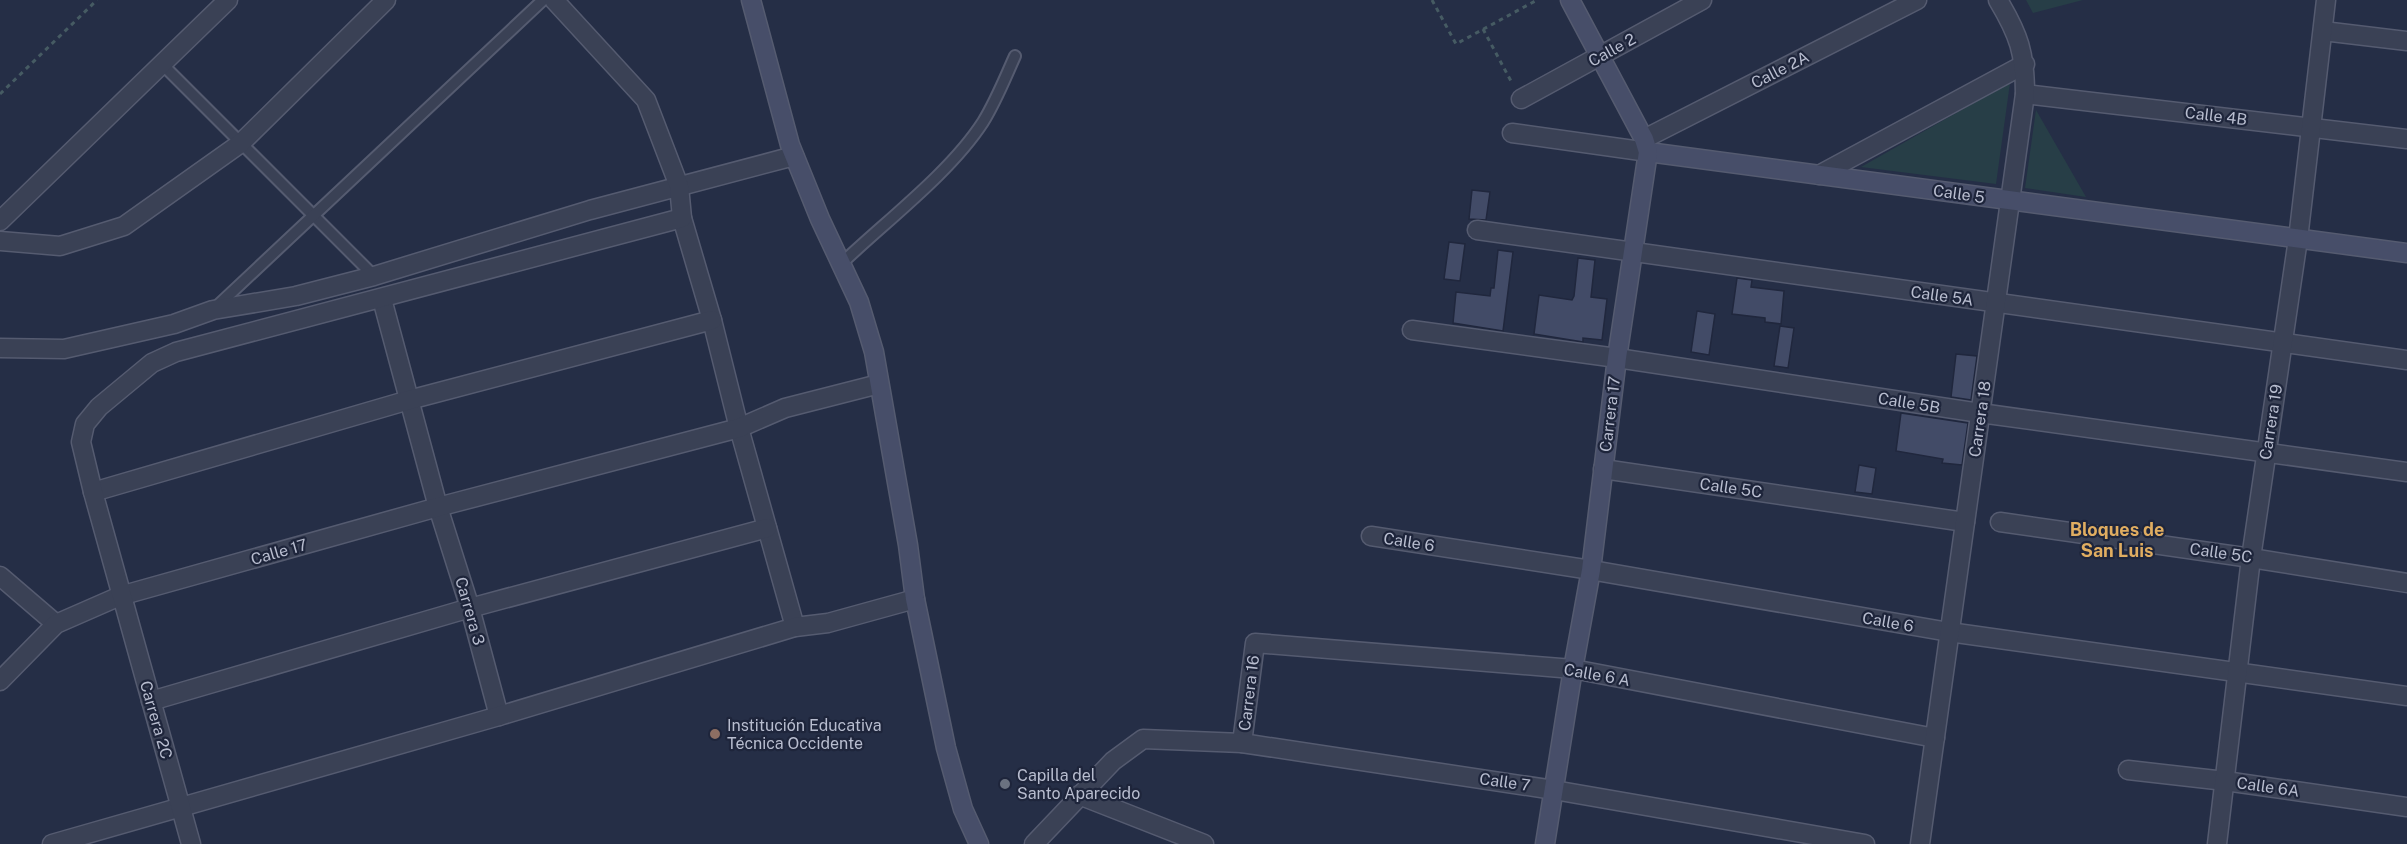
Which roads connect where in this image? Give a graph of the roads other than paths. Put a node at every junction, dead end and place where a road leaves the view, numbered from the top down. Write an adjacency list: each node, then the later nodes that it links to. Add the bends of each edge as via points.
1 (228, 0): 15 (street)
2 (386, 0): 22 (street)
3 (543, 0): 28 (lane)
4 (554, 0): 26 (street, via 646,100)
5 (751, 0): 24 (street)
6 (1570, 0): 14 (street)
7 (1702, 0): 14 (street, Calle 2)
8 (1917, 0): 23 (street, Calle 2A)
9 (1998, 0): 16 (street, Carrera 18, via 2014,27)
10 (2326, 0): 11 (street, Carrera 19)
11 (2323, 31): 12 (street); 19 (street, Carrera 19)
12 (2407, 41)
13 (1014, 56): 36 (lane, via 983,121 964,147)
14 (1601, 56): 18 (street, Calle 2); 23 (street)
15 (161, 63): 22 (lane); 30 (street)
16 (2025, 64): 17 (street, Carrera 18); 25 (street)
17 (2025, 94): 19 (street, Calle 4B); 27 (street, Carrera 18)
18 (1521, 99)
19 (2311, 127): 21 (street, Calle 4B); 32 (street, Carrera 19)
20 (1512, 133): 23 (street, Calle 5)
21 (2407, 139)
22 (241, 143): 28 (lane); 33 (street, via 124,226 60,246)
23 (1646, 146): 25 (street, Calle 5); 34 (street, Carrera 17)
24 (794, 156): 26 (street); 36 (street)
25 (1819, 175): 27 (street, Calle 5)
26 (679, 186): 29 (street); 37 (street)
27 (2010, 201): 32 (street, Calle 5); 39 (street, Carrera 18)
28 (314, 216): 37 (lane); 40 (lane)
29 (682, 218): 38 (street, Carrera 2C); 41 (street)
30 (0, 221)
31 (1477, 230): 34 (street, Calle 5A)
32 (2298, 240): 35 (street, Calle 5); 43 (street, Carrera 19)
33 (0, 241)
34 (1634, 253): 39 (street, Calle 5A); 45 (street, Carrera 17)
35 (2407, 253)
36 (841, 264): 47 (street, via 859,302)
37 (374, 276): 40 (street, via 296,296)
38 (382, 299): 48 (street, Carrera 3); 54 (street, Carrera 2C, via 176,352 152,363 99,407 85,424 81,442)
39 (1997, 304): 43 (street, Calle 5A); 49 (street, Carrera 18)
40 (213, 310): 44 (street, via 174,324 64,349)
41 (712, 320): 48 (street); 50 (street)
42 (1412, 330): 45 (street, Calle 5B)
43 (2283, 343): 46 (street, Calle 5A); 51 (street, Carrera 19)
44 (0, 348)
45 (1617, 358): 49 (street, Calle 5B); 52 (street, Carrera 17)
46 (2407, 360)
47 (879, 384): 50 (street, Calle 17, via 785,408); 65 (street)
48 (409, 400): 54 (street); 55 (street, Carrera 3)
49 (1980, 413): 51 (street, Calle 5B); 56 (street, Carrera 18)
50 (739, 428): 55 (street, Calle 17); 58 (street)
51 (2266, 452): 53 (street, Calle 5B); 60 (street, Carrera 19)
52 (1603, 469): 56 (street, Calle 5C); 61 (street, Carrera 17)
53 (2407, 472)
54 (93, 492): 64 (street, Carrera 2C)
55 (438, 507): 64 (street, Calle 17); 66 (street, Carrera 3)
56 (1965, 522): 69 (street, Carrera 18)
57 (2000, 522): 60 (street, Calle 5C)
58 (767, 528): 66 (street); 68 (street)
59 (1371, 536): 61 (street, Calle 6)
60 (2251, 558): 63 (street, Calle 5C); 72 (street, Carrera 19)
61 (1591, 570): 69 (street, Calle 6); 71 (street, Carrera 17)
62 (0, 576): 67 (street)
63 (2407, 583)
64 (120, 596): 67 (street, Calle 17); 75 (street, Carrera 2C)
65 (915, 600): 68 (street, via 828,623); 88 (street, via 945,748 963,809)
66 (470, 608): 75 (street); 76 (street, Carrera 3)
67 (56, 624): 73 (street)
68 (795, 627): 76 (street)
69 (1949, 632): 72 (street, Calle 6); 77 (street, Carrera 18)
70 (1255, 643): 71 (street, Calle 6 A); 78 (street, Carrera 16)
71 (1573, 669): 77 (street, Calle 6 A); 81 (street, Carrera 17)
72 (2238, 672): 74 (street, Calle 6); 80 (street, Carrera 19)
73 (0, 681)
74 (2407, 696)
75 (151, 701): 83 (street, Carrera 2C)
76 (500, 716): 83 (street)
77 (1935, 738): 93 (street, Carrera 18)
78 (1242, 743): 81 (street, Calle 7); 82 (street, Calle 7, via 1143,739 1113,761)
79 (2128, 770): 80 (street, Calle 6A)
80 (2225, 781): 84 (street, Calle 6A); 94 (street, Carrera 19)
81 (1554, 789): 91 (street, Carrera 17); 92 (street, Calle 7)
82 (1079, 795): 89 (street); 90 (street)
83 (181, 807): 85 (street); 87 (street, Carrera 2C)
84 (2407, 807)
85 (78, 841): 86 (street)
86 (52, 844)
87 (191, 844)
88 (979, 844)
89 (1034, 844)
90 (1204, 844)
91 (1545, 844)
92 (1865, 844)
93 (1920, 844)
94 (2217, 844)

